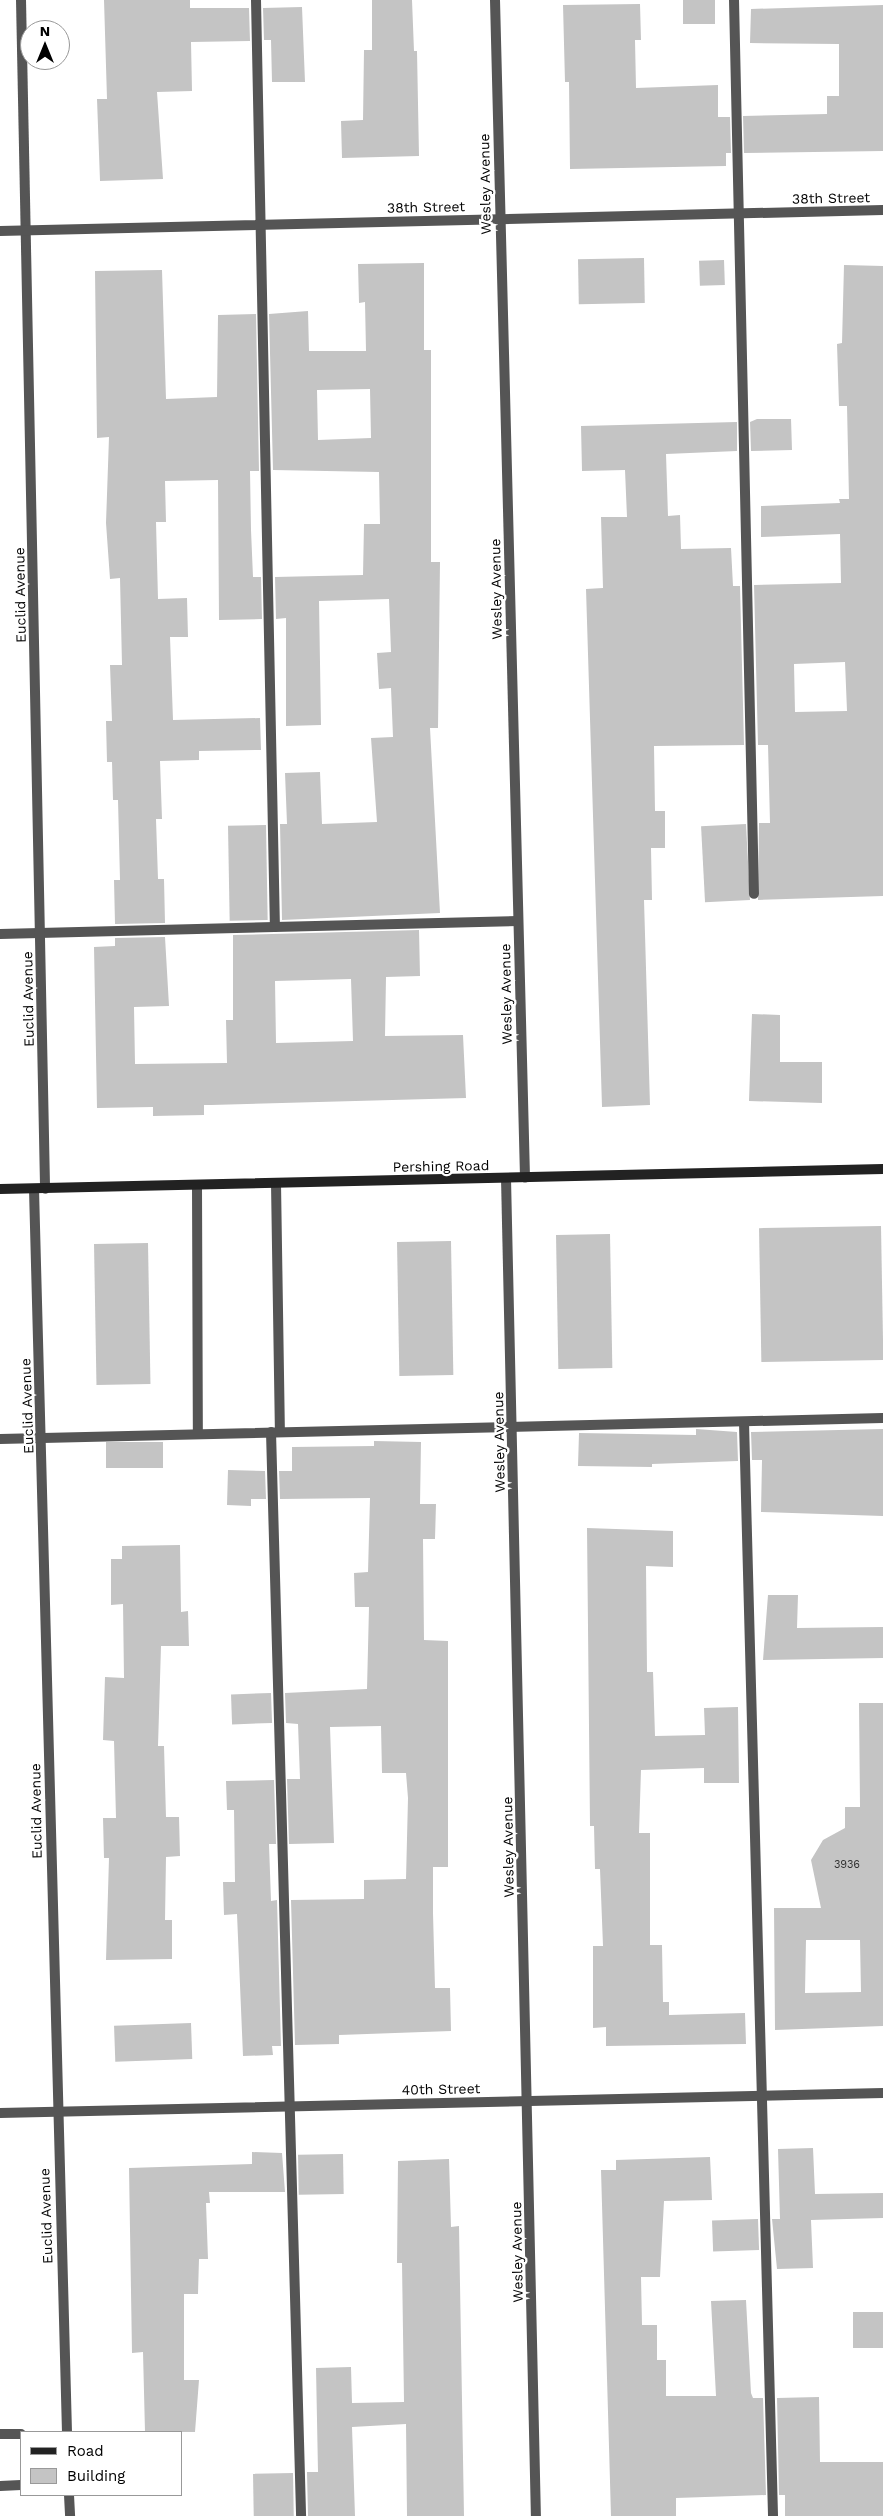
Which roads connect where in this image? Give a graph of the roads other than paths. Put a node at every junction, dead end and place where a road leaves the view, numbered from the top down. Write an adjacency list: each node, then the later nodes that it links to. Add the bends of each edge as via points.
1 (22, 0): 10 (street, Euclid Avenue)
2 (256, 0): 8 (street)
3 (495, 0): 7 (street, Wesley Avenue)
4 (734, 0): 6 (street)
5 (883, 210): 6 (street, 38th Street)
6 (739, 214): 7 (street, 38th Street); 11 (street)
7 (500, 220): 8 (street, 38th Street); 12 (street, Wesley Avenue)
8 (262, 224): 10 (street, 38th Street); 13 (street)
9 (0, 230): 10 (street, 38th Street)
10 (26, 230): 14 (street, Euclid Avenue)
11 (754, 894)
12 (518, 921): 13 (street); 18 (street, Wesley Avenue)
13 (275, 928): 14 (street)
14 (40, 933): 15 (street); 22 (street, Euclid Avenue)
15 (0, 934)
16 (883, 1169): 18 (main road, Pershing Road)
17 (506, 1178): 18 (main road, Pershing Road); 19 (main road, Pershing Road); 26 (street, Wesley Avenue)
18 (524, 1178)
19 (276, 1183): 20 (main road, Pershing Road); 27 (street)
20 (196, 1185): 22 (main road, Pershing Road); 28 (street)
21 (34, 1188): 22 (main road, Pershing Road); 23 (main road, Pershing Road); 29 (street, Euclid Avenue)
22 (46, 1188)
23 (0, 1189)
24 (883, 1418): 25 (street)
25 (744, 1422): 26 (street); 32 (street)
26 (512, 1427): 27 (street); 33 (street, Wesley Avenue)
27 (275, 1432): 28 (street); 34 (street)
28 (198, 1434): 29 (street)
29 (42, 1438): 30 (street); 35 (street, Euclid Avenue)
30 (0, 1439)
31 (883, 2093): 32 (street, 40th Street)
32 (762, 2096): 33 (street, 40th Street); 46 (street)
33 (527, 2101): 34 (street, 40th Street); 45 (street, Wesley Avenue)
34 (290, 2107): 35 (street, 40th Street); 44 (street)
35 (56, 2112): 36 (street, 40th Street); 37 (street, Euclid Avenue)
36 (0, 2113)
37 (67, 2431)
38 (0, 2434): 39 (street)
39 (20, 2434)
40 (20, 2485): 41 (street)
41 (0, 2486)
42 (69, 2496): 43 (street)
43 (70, 2516)
44 (301, 2516)
45 (536, 2516)
46 (773, 2516)

